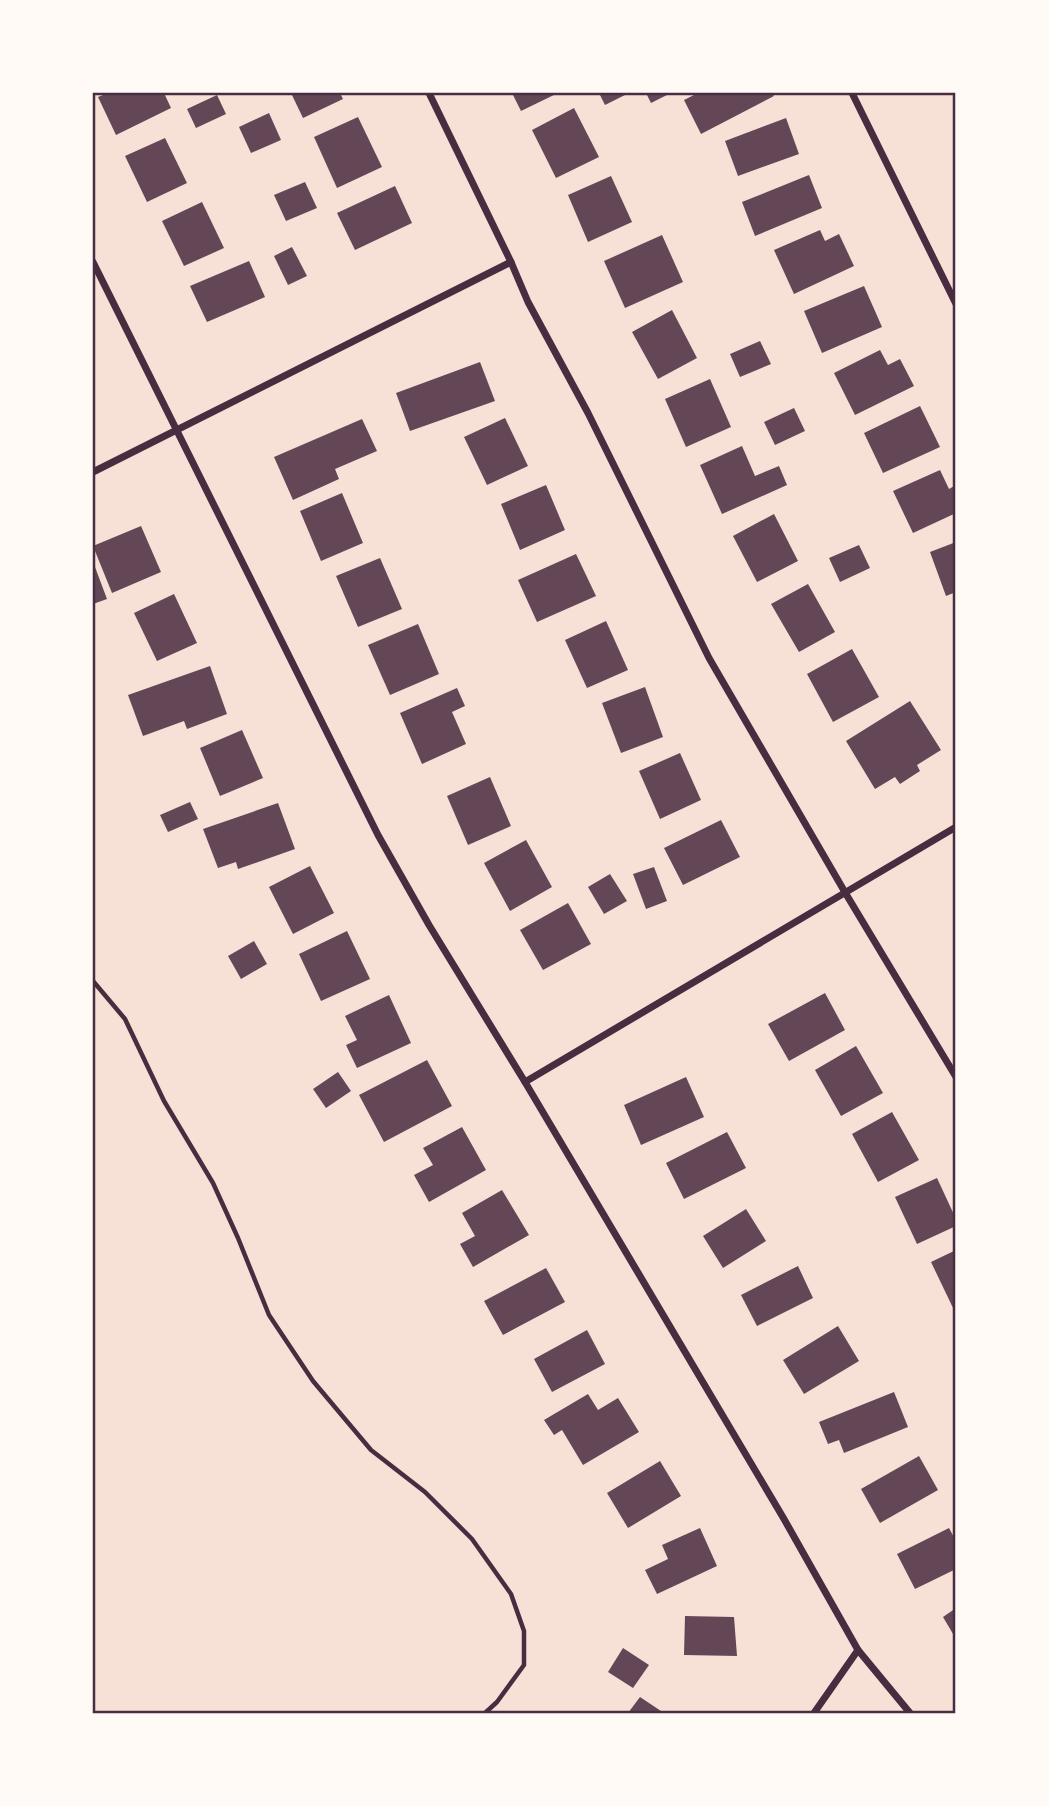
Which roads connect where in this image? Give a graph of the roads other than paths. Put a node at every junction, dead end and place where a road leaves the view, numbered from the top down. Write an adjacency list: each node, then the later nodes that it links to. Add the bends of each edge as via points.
1 (429, 93): 4 (street)
2 (852, 93): 5 (street)
3 (93, 262): 7 (street)
4 (511, 262): 7 (street); 10 (street, via 709,658)
5 (954, 294): 6 (street)
6 (956, 304)
7 (175, 430): 8 (street); 12 (street, via 378,835)
8 (93, 472)
9 (956, 827): 10 (street)
10 (846, 894): 11 (street); 12 (street)
11 (956, 1077)
12 (525, 1082): 13 (street)
13 (858, 1650): 14 (street); 15 (street)
14 (814, 1713)
15 (910, 1713)

